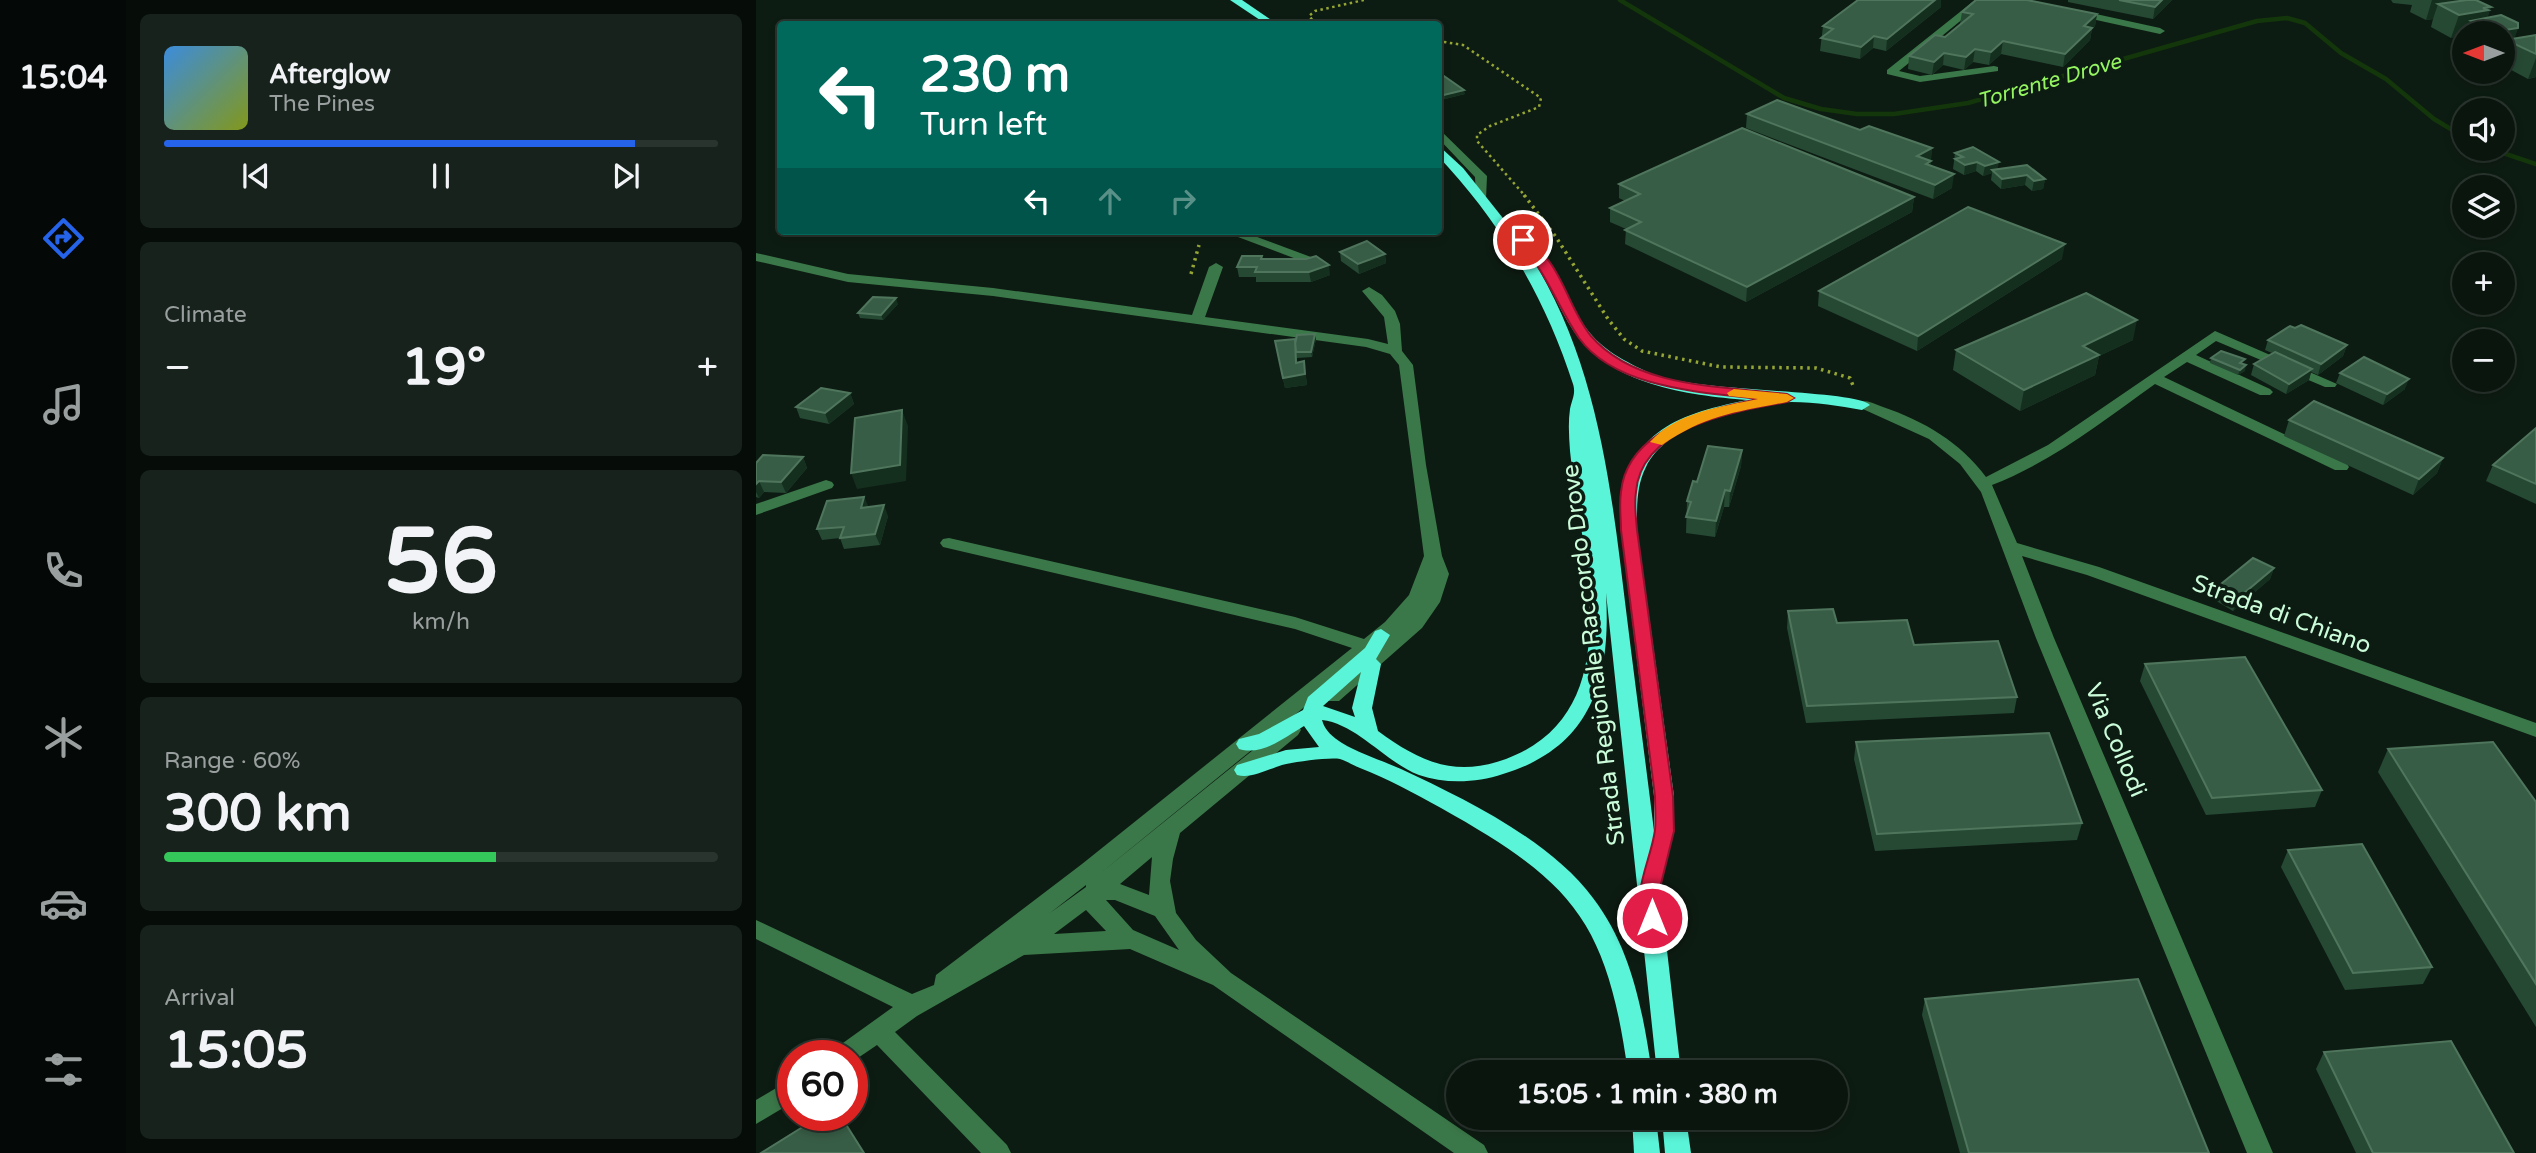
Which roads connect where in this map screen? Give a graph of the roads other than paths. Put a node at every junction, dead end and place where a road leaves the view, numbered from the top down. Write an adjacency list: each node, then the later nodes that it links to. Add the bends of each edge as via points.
1 (1235, 0): 4 (main road)
2 (1981, 0): 6 (street, via 1891,72 1920,79)
3 (2057, 9): 5 (street)
4 (1267, 21)
5 (2160, 31)
6 (1994, 69)
7 (1442, 135): 9 (street, via 1481,176)
8 (1442, 152): 9 (main road, Strada Regionale Raccordo Drove)
9 (1482, 196): 10 (main road, Strada Regionale Raccordo Drove)
10 (1508, 230): 21 (main road, Strada Regionale Raccordo Drove, via 1557,320); 23 (main road, via 1539,254 1586,338 1609,358 1675,385)
11 (1240, 235): 13 (street)
12 (756, 257): 16 (street, via 848,278)
13 (1312, 260)
14 (1216, 267): 16 (street)
15 (1369, 291): 17 (street, via 1388,308 1395,329)
16 (1197, 319): 17 (street, via 1368,343)
17 (1395, 351): 31 (street, via 1406,365)
18 (2186, 356): 19 (street); 20 (street, via 2215,335); 22 (street)
19 (2154, 378): 25 (street); 26 (street, via 2054,447)
20 (2330, 384)
21 (1582, 391): 36 (main road, via 1577,437 1599,643 1593,686 1578,716 1562,734 1529,757 1470,773 1413,766); 42 (main road, Strada Regionale Raccordo Drove, via 1602,484)
22 (2265, 392)
23 (1787, 398): 24 (main road); 42 (main road, via 1729,408 1686,422 1647,451 1630,481 1628,517 1664,796 1664,831)
24 (1862, 405): 26 (street, Via Collodi, via 1928,431 1960,455)
25 (2342, 467)
26 (1984, 483): 30 (street, Via Collodi)
27 (826, 485): 28 (street)
28 (756, 510)
29 (948, 542): 33 (street, via 1295,623 1339,635)
30 (2011, 547): 35 (street, Strada di Chiano, via 2079,566); 62 (street, Via Collodi)
31 (1433, 556): 32 (street, via 1417,597); 33 (street, via 1440,574 1431,602 1412,630)
32 (1381, 635): 33 (street); 34 (main road, via 1372,652 1321,696)
33 (1369, 656): 34 (street); 36 (main road, via 1362,708); 37 (street)
34 (1311, 713): 36 (main road, via 1330,714); 37 (main road, via 1268,739); 38 (main road, via 1320,737); 39 (street)
35 (2536, 730)
36 (1369, 734)
37 (1246, 744): 39 (street)
38 (1346, 752): 39 (main road); 52 (main road, via 1502,833 1568,885 1604,931 1619,963)
39 (1234, 766): 40 (street); 41 (street, via 1107,870); 44 (street)
40 (1171, 830): 41 (street); 43 (street, via 1159,875)
41 (1096, 892): 43 (street, via 1116,891); 44 (street); 46 (street, via 1097,910); 47 (street)
42 (1650, 892): 53 (main road, Strada Regionale Raccordo Drove)
43 (1161, 909): 48 (street, via 1184,941)
44 (1029, 917): 49 (street)
45 (756, 929): 49 (street)
46 (1134, 941): 47 (street); 48 (street)
47 (1021, 946): 49 (street)
48 (1223, 980): 59 (street)
49 (915, 1007): 50 (street)
50 (879, 1032): 51 (street); 58 (street)
51 (867, 1040)
52 (1638, 1060)
53 (1668, 1060)
54 (777, 1099): 55 (street)
55 (756, 1113)
56 (1645, 1130): 60 (main road)
57 (1675, 1130): 61 (main road)
58 (998, 1153)
59 (1475, 1153)
60 (1647, 1153)
61 (1678, 1153)
62 (2260, 1153)

